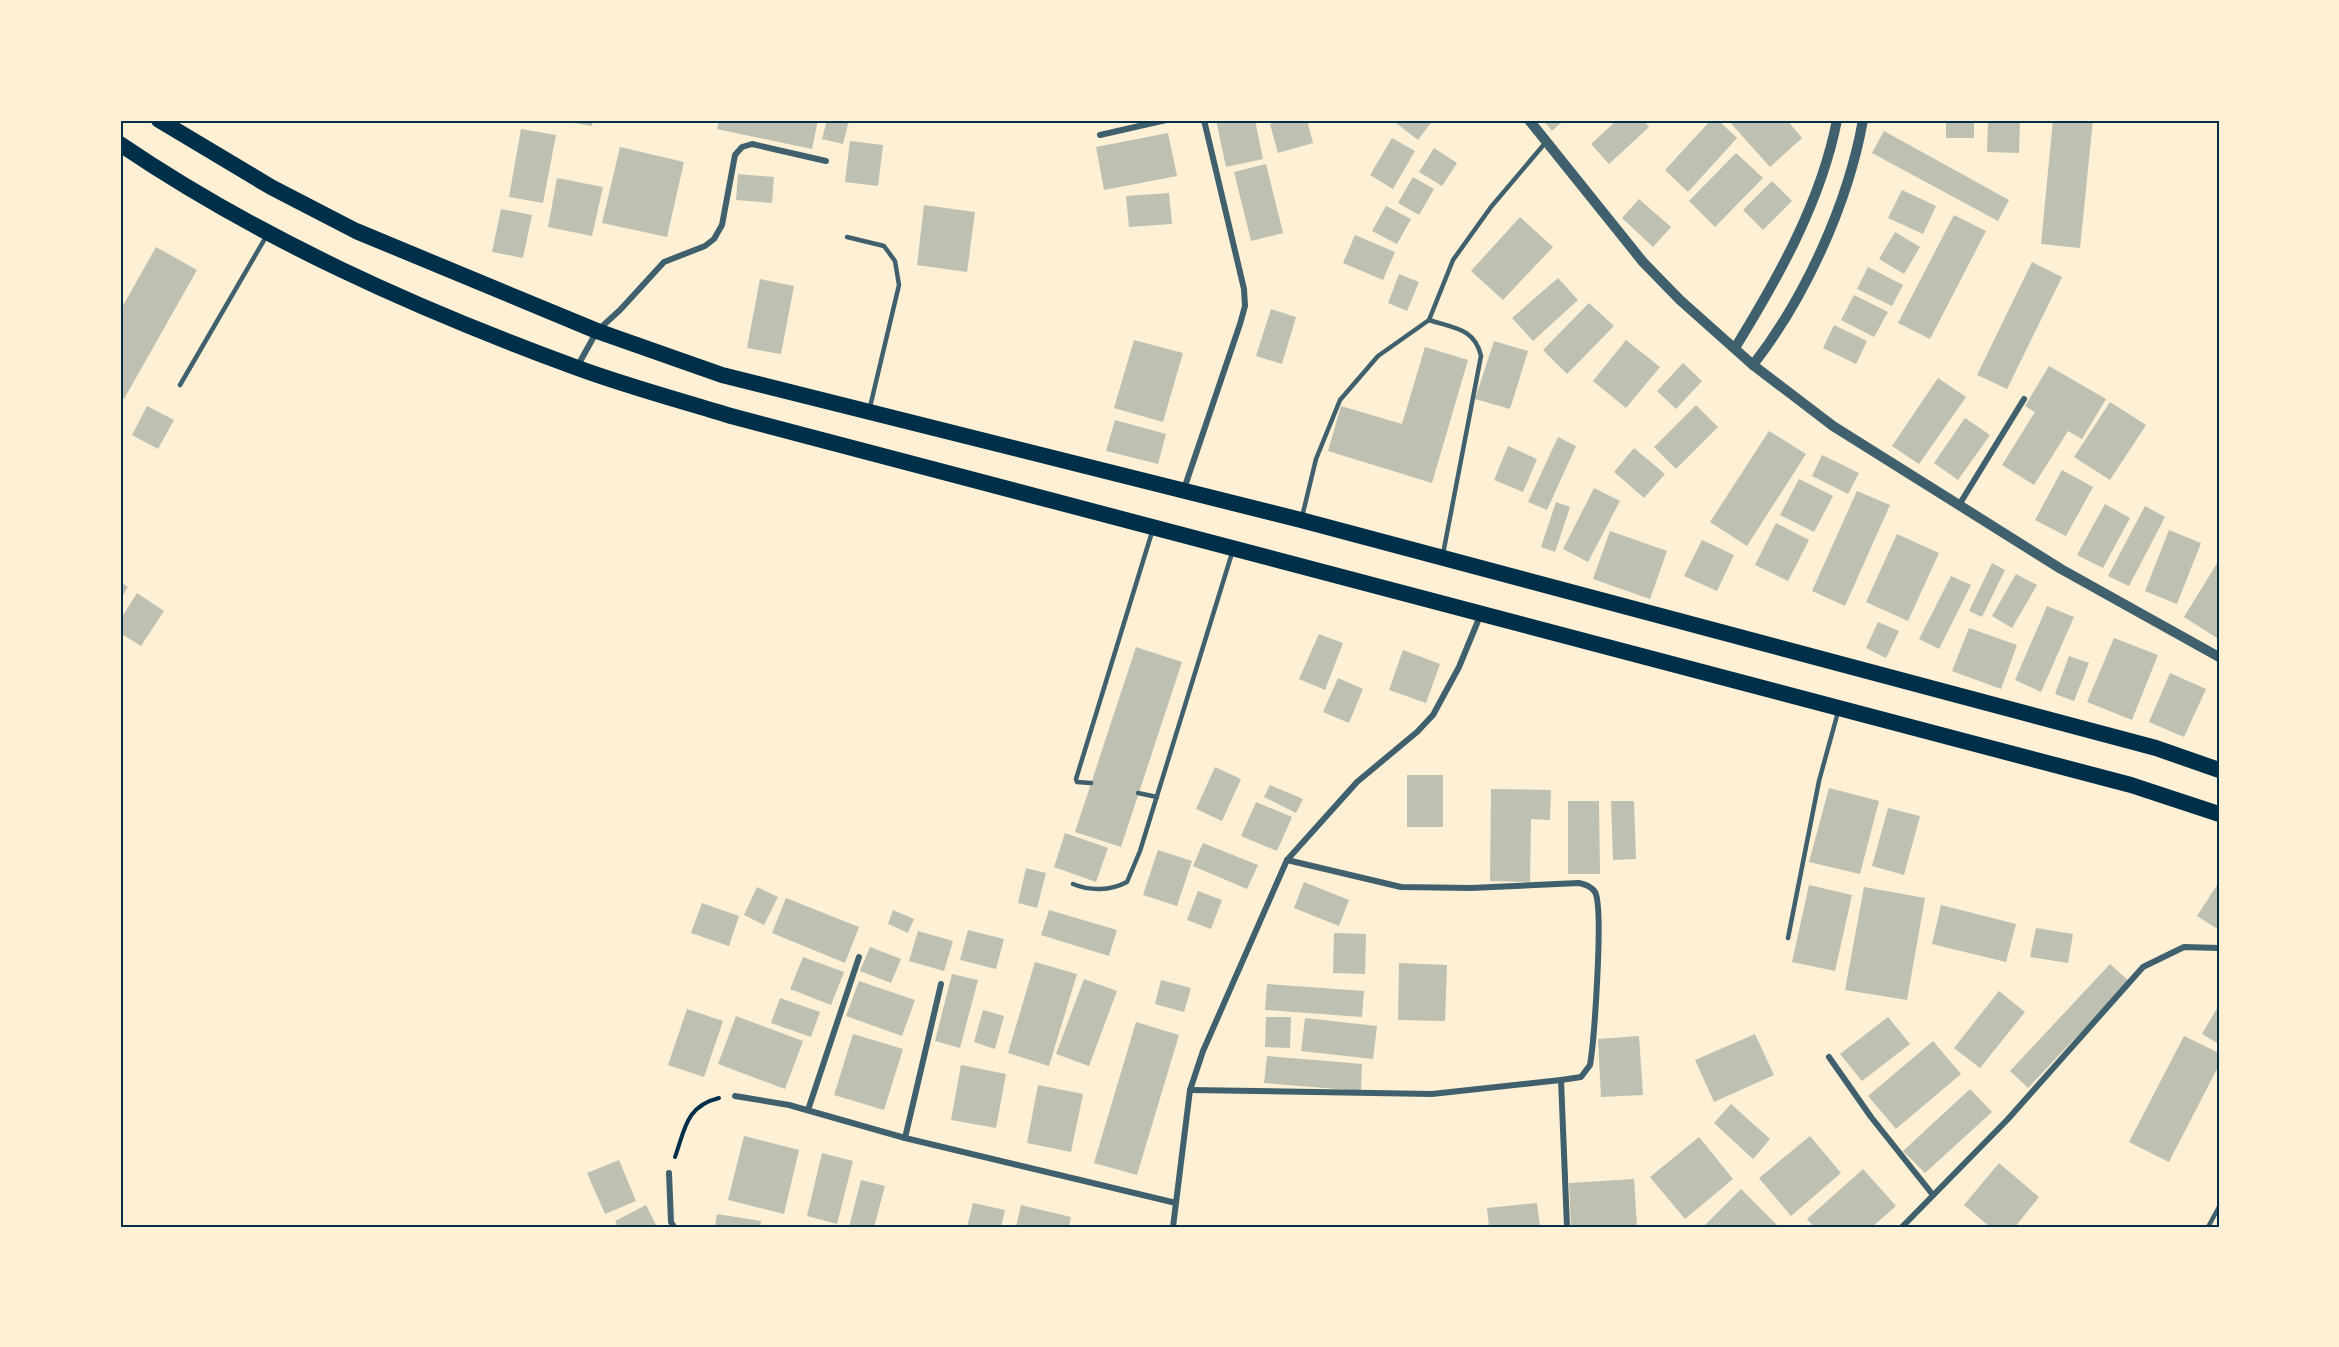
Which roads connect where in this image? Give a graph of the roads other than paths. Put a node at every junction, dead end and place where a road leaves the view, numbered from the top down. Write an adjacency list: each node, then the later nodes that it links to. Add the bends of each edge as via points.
1 (159, 120): 14 (highway, via 271,187 356,231)
2 (1166, 120): 7 (street)
3 (1204, 120): 21 (street, via 1245,306)
4 (1529, 120): 8 (street)
5 (1837, 120): 15 (street, via 1803,223)
6 (1863, 120): 16 (street, via 1858,147 1823,248 1777,334)
7 (1100, 135)
8 (1546, 142): 13 (lane, via 1491,207 1453,261); 15 (street, via 1643,262)
9 (120, 144): 11 (highway)
10 (826, 161): 14 (street, via 752,144 742,147 735,155 722,225 714,239 664,262)
11 (269, 233): 17 (highway, via 431,311); 18 (lane)
12 (847, 237): 20 (lane, via 884,246 895,261 899,285)
13 (1430, 320): 23 (lane, via 1378,356 1340,400 1316,459); 26 (lane, via 1470,334 1478,343 1481,356)
14 (597, 331): 17 (street); 20 (highway, via 722,375)
15 (1735, 348): 16 (street)
16 (1753, 365): 22 (street, via 1833,426)
17 (577, 368): 24 (highway, via 731,416)
18 (180, 385)
19 (2024, 399): 22 (street)
20 (869, 413): 21 (highway)
21 (1184, 490): 23 (highway)
22 (1959, 505): 28 (street, via 2061,569)
23 (1301, 520): 26 (highway)
24 (1154, 526): 25 (highway); 31 (lane, via 1076,779)
25 (1234, 548): 27 (highway); 33 (lane)
26 (1442, 558): 30 (highway, via 2156,748)
27 (1481, 614): 29 (highway); 35 (street, via 1433,715 1357,782)
28 (2219, 657)
29 (1838, 709): 34 (highway, via 2131,785); 37 (lane, via 1819,781)
30 (2219, 770)
31 (1090, 783)
32 (1138, 793): 33 (lane)
33 (1156, 797): 36 (lane, via 1127,882 1115,889)
34 (2219, 814)
35 (1287, 860): 42 (street, via 1401,887 1579,883 1590,886 1596,894 1599,926 1590,1065 1581,1077); 43 (street)
36 (1073, 884)
37 (1788, 938)
38 (2219, 948): 48 (street, via 2184,947 2144,967 2008,1119)
39 (860, 957): 45 (street)
40 (941, 984): 46 (street)
41 (1829, 1057): 48 (street)
42 (1561, 1080): 43 (street, via 1432,1094); 53 (street)
43 (1190, 1090): 49 (street)
44 (735, 1096): 45 (street)
45 (808, 1110): 46 (street)
46 (905, 1138): 49 (street)
47 (669, 1173): 51 (street)
48 (1933, 1195): 54 (street)
49 (1176, 1203): 52 (street)
50 (2219, 1207): 55 (lane)
51 (674, 1227)
52 (1173, 1227)
53 (1567, 1227)
54 (1902, 1227)
55 (2208, 1227)

